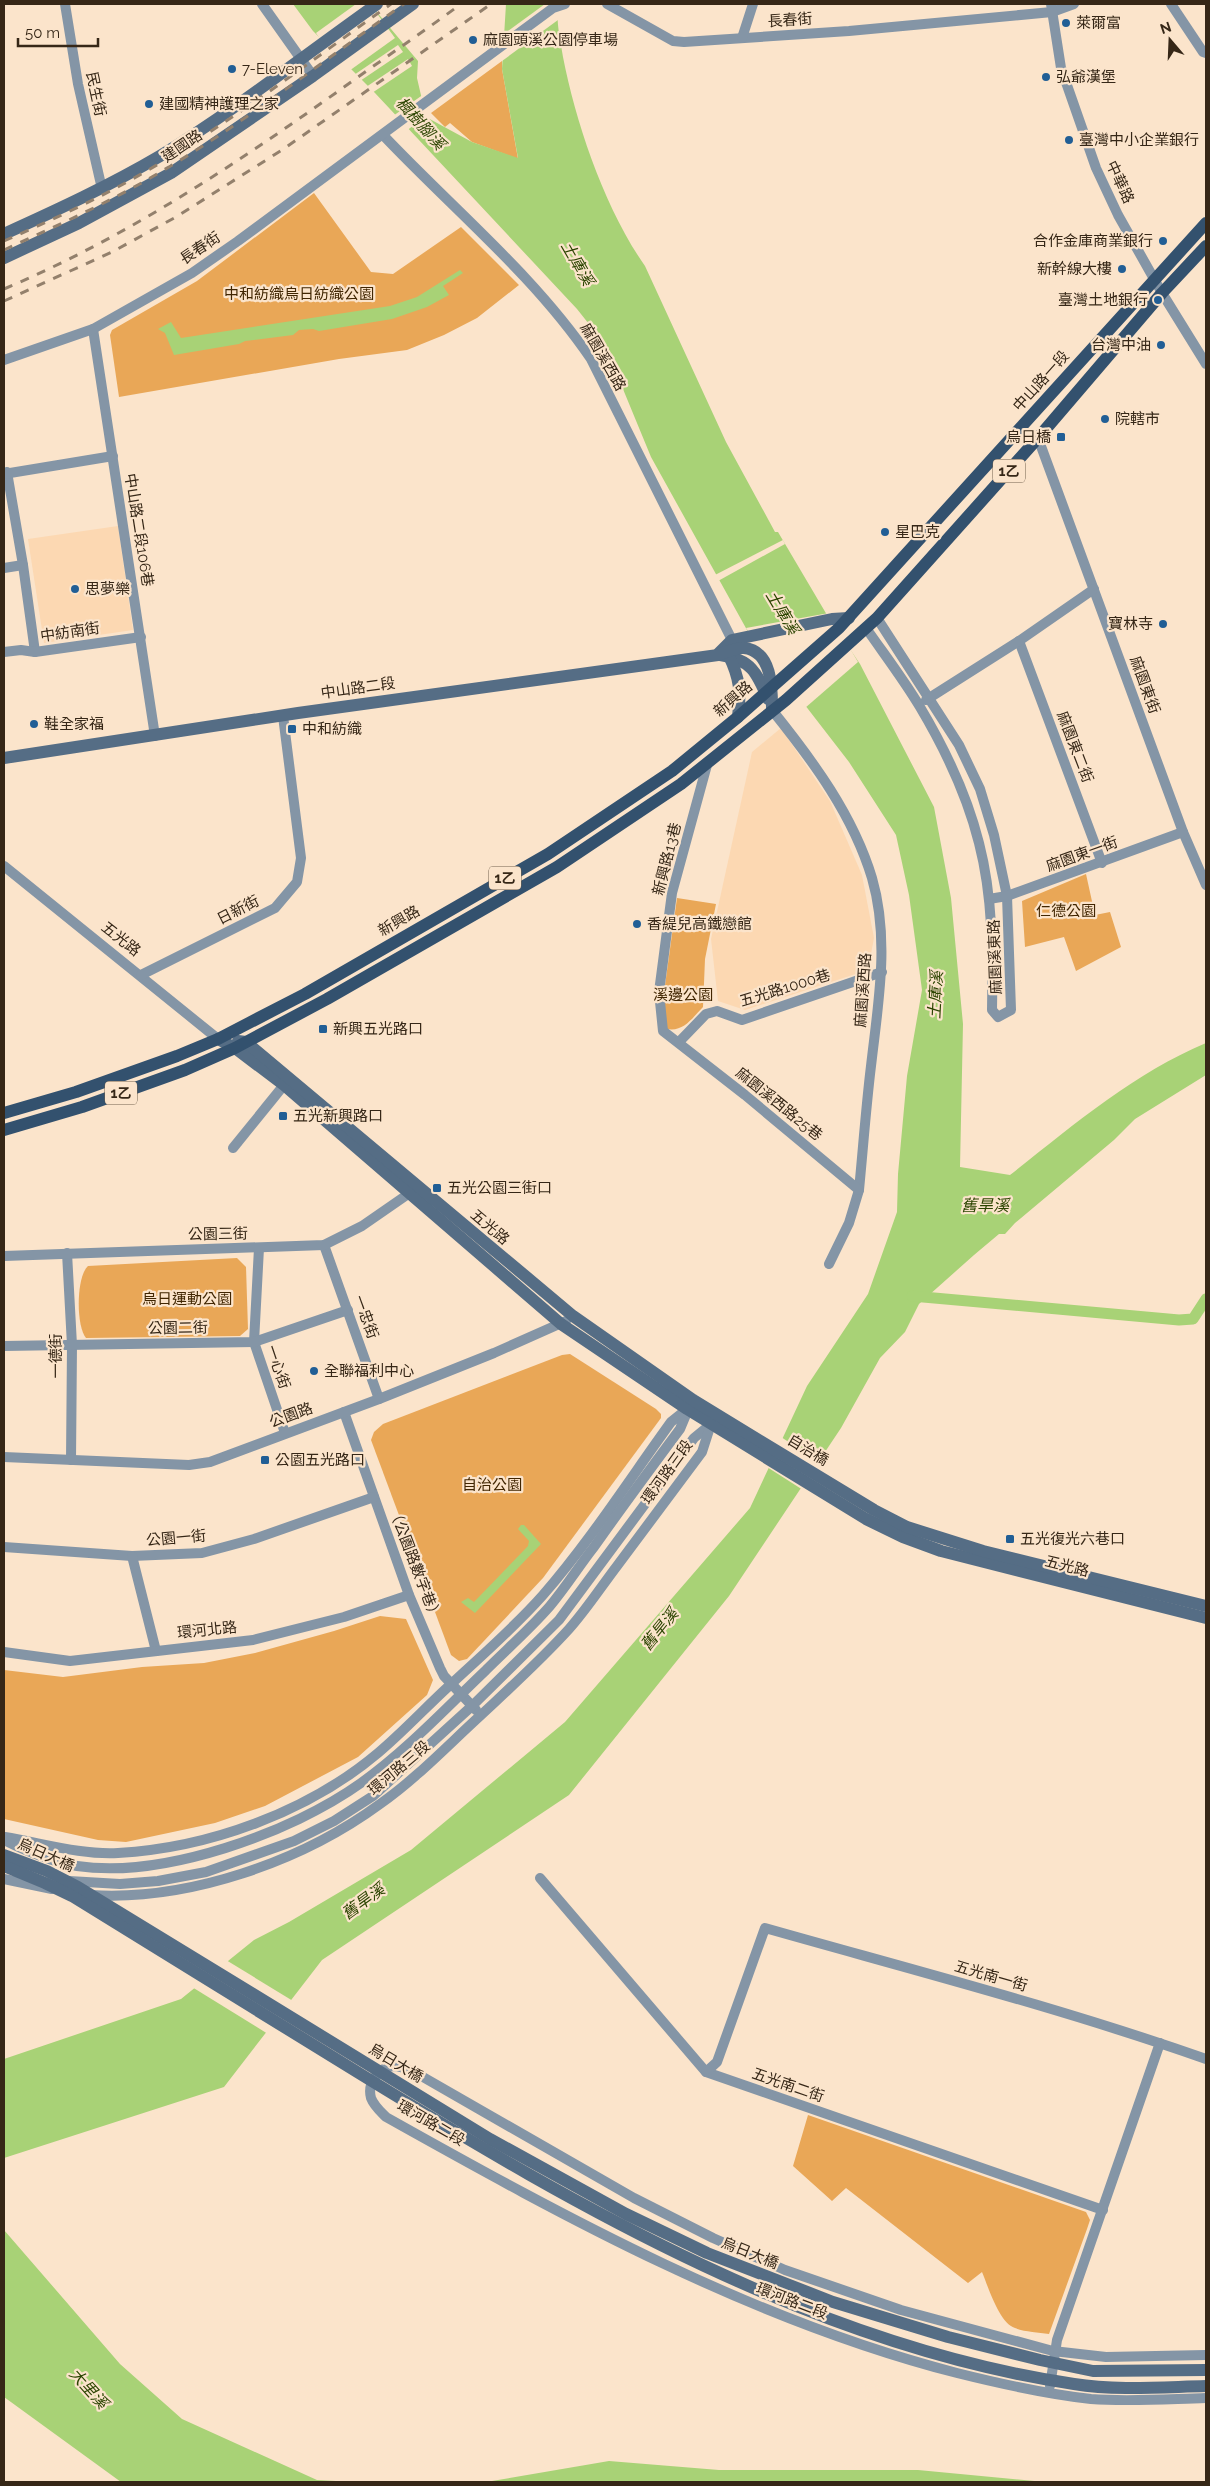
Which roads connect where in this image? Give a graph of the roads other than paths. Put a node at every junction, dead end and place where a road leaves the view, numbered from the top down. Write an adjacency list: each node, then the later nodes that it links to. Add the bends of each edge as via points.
1 (65, 4): 16 (street, 民生街, via 78,84)
2 (262, 4): 13 (street)
3 (377, 4): 13 (street, 建國路)
4 (413, 4): 14 (street, 建國路)
5 (565, 4): 15 (street, 長春街, via 553,8)
6 (607, 4): 11 (street, 長春街, via 673,41)
7 (752, 4): 11 (street)
8 (1074, 4): 10 (street, 長春街)
9 (1171, 4): 12 (street)
10 (1052, 8): 11 (street, 長春街); 21 (street, 中華路, via 1062,68 1096,168 1118,215)
11 (742, 38)
12 (1206, 53)
13 (300, 59): 14 (street); 16 (street, 建國路, via 211,122)
14 (313, 76): 20 (street, 建國路, via 171,173 79,223)
15 (383, 135): 23 (street, 長春街, via 192,273); 36 (street, 麻園溪西路, via 528,280 570,328 591,359)
16 (102, 189): 18 (street, 建國路)
17 (1206, 223): 21 (main road, 中山路一段 / 1乙)
18 (4, 234)
19 (1206, 246): 22 (main road, 1乙)
20 (4, 258)
21 (1155, 279): 22 (street, 中華路); 33 (main road, 中山路一段 / 1乙, via 849,618)
22 (1162, 293): 25 (street, 中華路); 26 (main road, 1乙)
23 (93, 329): 24 (street, 長春街); 27 (street, 中山路二段106巷)
24 (4, 360)
25 (1206, 364)
26 (1038, 438): 31 (street, 麻園東街); 32 (main road, 1乙)
27 (113, 456): 28 (street); 35 (street, 中山路二段106巷)
28 (5, 473): 29 (street)
29 (23, 565): 30 (street); 39 (street)
30 (4, 568)
31 (1094, 589): 37 (street); 50 (street, 麻園東街)
32 (877, 618): 34 (main road, 1乙); 42 (street, 麻園溪東路)
33 (836, 623): 36 (street); 41 (main road, 1乙)
34 (866, 628): 43 (street, 麻園溪東路); 44 (main road, 1乙)
35 (141, 637): 39 (street, 中紡南街); 47 (street, 中山路二段106巷)
36 (732, 640): 40 (street)
37 (1020, 641): 42 (street); 51 (street, 麻園東二街)
38 (4, 652): 39 (street, 中紡南街)
39 (35, 652)
40 (723, 655): 41 (street, 中山路二段, via 744,648 758,653 766,663); 45 (street, 中山路二段); 46 (street, via 738,676)
41 (771, 687): 44 (street, 中山路二段); 46 (main road, 新興路 / 1乙)
42 (930, 698): 43 (street); 54 (street, 麻園溪東路, via 959,744 980,789)
43 (919, 704): 55 (street, 麻園溪東路, via 970,812 980,844)
44 (772, 710): 49 (main road, 1乙); 56 (street, 麻園溪西路, via 799,744 846,817 872,879 879,918)
45 (283, 716): 47 (street, 中山路二段); 57 (street, 日新街, via 301,858 297,882 275,908)
46 (738, 717): 58 (main road, 新興路 / 1乙, via 672,771 548,854 304,994)
47 (155, 736): 48 (street, 中山路二段)
48 (4, 758)
49 (707, 766): 59 (street, 新興路13巷, via 672,893 659,992 664,1032); 60 (main road, 1乙, via 556,867)
50 (1184, 832): 51 (street, 麻園東一街); 53 (street, 麻園東街)
51 (1102, 863): 54 (street, 麻園東一街)
52 (4, 866): 57 (street, 五光路)
53 (1206, 885)
54 (1008, 896): 55 (street, 麻園東一街); 55 (street, 麻園溪東路, via 1011,1010 998,1017 992,1010 993,946)
55 (989, 899)
56 (882, 972): 59 (street, 五光路1000巷, via 742,1020 717,1011 706,1014); 65 (street, 麻園溪西路)
57 (141, 976): 58 (street, 五光路)
58 (218, 1039): 60 (street); 62 (main road, 新興路 / 1乙, via 84,1090)
59 (678, 1042): 65 (street, 麻園溪西路25巷)
60 (241, 1045): 61 (street, 五光路); 63 (main road, 1乙, via 185,1070 92,1104); 66 (street, 五光路)
61 (284, 1085): 64 (street); 66 (street, 五光路)
62 (4, 1113)
63 (4, 1130)
64 (233, 1148)
65 (859, 1190): 71 (street, 麻園溪西路, via 849,1223)
66 (413, 1191): 67 (street, 公園三街, via 362,1226); 73 (street, 五光路); 74 (street, 五光路)
67 (324, 1245): 68 (street, 公園三街); 72 (street, 一忠街)
68 (258, 1248): 69 (street, 公園三街); 75 (street, 一心街)
69 (67, 1253): 70 (street, 公園三街); 76 (street, 一德街)
70 (4, 1256)
71 (829, 1264)
72 (348, 1310): 75 (street, 公園二街); 78 (street, 一忠街)
73 (573, 1316): 74 (street, 公園路); 79 (street, 五光路)
74 (561, 1324): 78 (street, 公園路); 79 (street, 五光路)
75 (254, 1342): 76 (street, 公園二街); 82 (street, 一心街)
76 (72, 1345): 77 (street, 公園二街); 85 (street, 一德街)
77 (4, 1346)
78 (379, 1399): 80 (street, 公園路)
79 (690, 1405): 81 (street, 五光路); 95 (street, 環河路三段, via 671,1422 568,1566 504,1636); 96 (street, 環河路三段, via 680,1429 550,1605)
80 (344, 1412): 82 (street, 公園路); 86 (street, （公園路數字巷）)
81 (715, 1420): 83 (street, 五光路); 97 (street, 環河路三段, via 694,1438 559,1620); 98 (street, 環河路三段, via 702,1452 570,1628)
82 (285, 1433): 85 (street, 公園路, via 210,1462 189,1465)
83 (747, 1439): 87 (street, 自治橋)
84 (4, 1457): 85 (street, 公園路)
85 (71, 1460)
86 (374, 1496): 89 (street, 公園一街, via 254,1539 202,1553); 90 (street, （公園路數字巷）)
87 (845, 1499): 91 (street, 五光路, via 933,1537 983,1552); 92 (street, 五光路, via 866,1519 941,1551)
88 (4, 1547): 89 (street, 公園一街)
89 (132, 1556): 93 (street)
90 (409, 1596): 93 (street, 環河北路, via 344,1617 253,1640); 95 (street, （公園路數字巷）, via 440,1668)
91 (1206, 1606)
92 (1206, 1618)
93 (156, 1651): 94 (street, 環河北路, via 70,1661)
94 (4, 1652)
95 (451, 1684): 96 (street, （公園路數字巷）); 99 (street, 環河路三段, via 379,1752 349,1775 319,1793 242,1828 162,1849 115,1854)
96 (461, 1694): 97 (street, （公園路數字巷）); 99 (street, 環河路三段, via 388,1762 333,1800 283,1826 209,1852 156,1864 118,1868 76,1866 26,1851)
97 (472, 1706): 98 (street, （公園路數字巷）); 101 (street, 環河路三段, via 374,1796 310,1833 252,1857 206,1872 120,1884 71,1881)
98 (481, 1715): 103 (street, 環河路三段, via 380,1805 341,1830 257,1868 167,1893 122,1897 79,1894)
99 (4, 1839)
100 (4, 1855): 107 (street, 烏日大橋, via 78,1887)
101 (4, 1868): 107 (street, 烏日大橋, via 72,1896)
102 (540, 1878): 106 (street)
103 (4, 1879)
104 (1160, 2042): 105 (street, 五光南一街); 106 (street, 五光南一街, via 986,1989 765,1928 717,2062); 108 (street)
105 (1206, 2059)
106 (706, 2072): 108 (street, 五光南二街)
107 (487, 2144): 109 (street, 烏日大橋, via 707,2253); 110 (street, 烏日大橋, via 621,2225)
108 (1103, 2210): 112 (street)
109 (781, 2283): 112 (street, 環河路二段, via 915,2327)
110 (775, 2297): 114 (street, 環河路二段, via 891,2340)
111 (1206, 2355): 112 (street, 環河路二段)
112 (1054, 2357): 113 (street, 環河路二段, via 1093,2371); 114 (street); 114 (street, 環河路二段, via 785,2270 634,2198 416,2074 394,2066 374,2078 371,2099 386,2117 540,2202 695,2279 770,2311 905,2359 999,2383)
113 (1206, 2370)
114 (1050, 2386): 115 (street, 環河路二段); 116 (street, 環河路二段, via 1092,2399)
115 (1206, 2386)
116 (1206, 2398)

